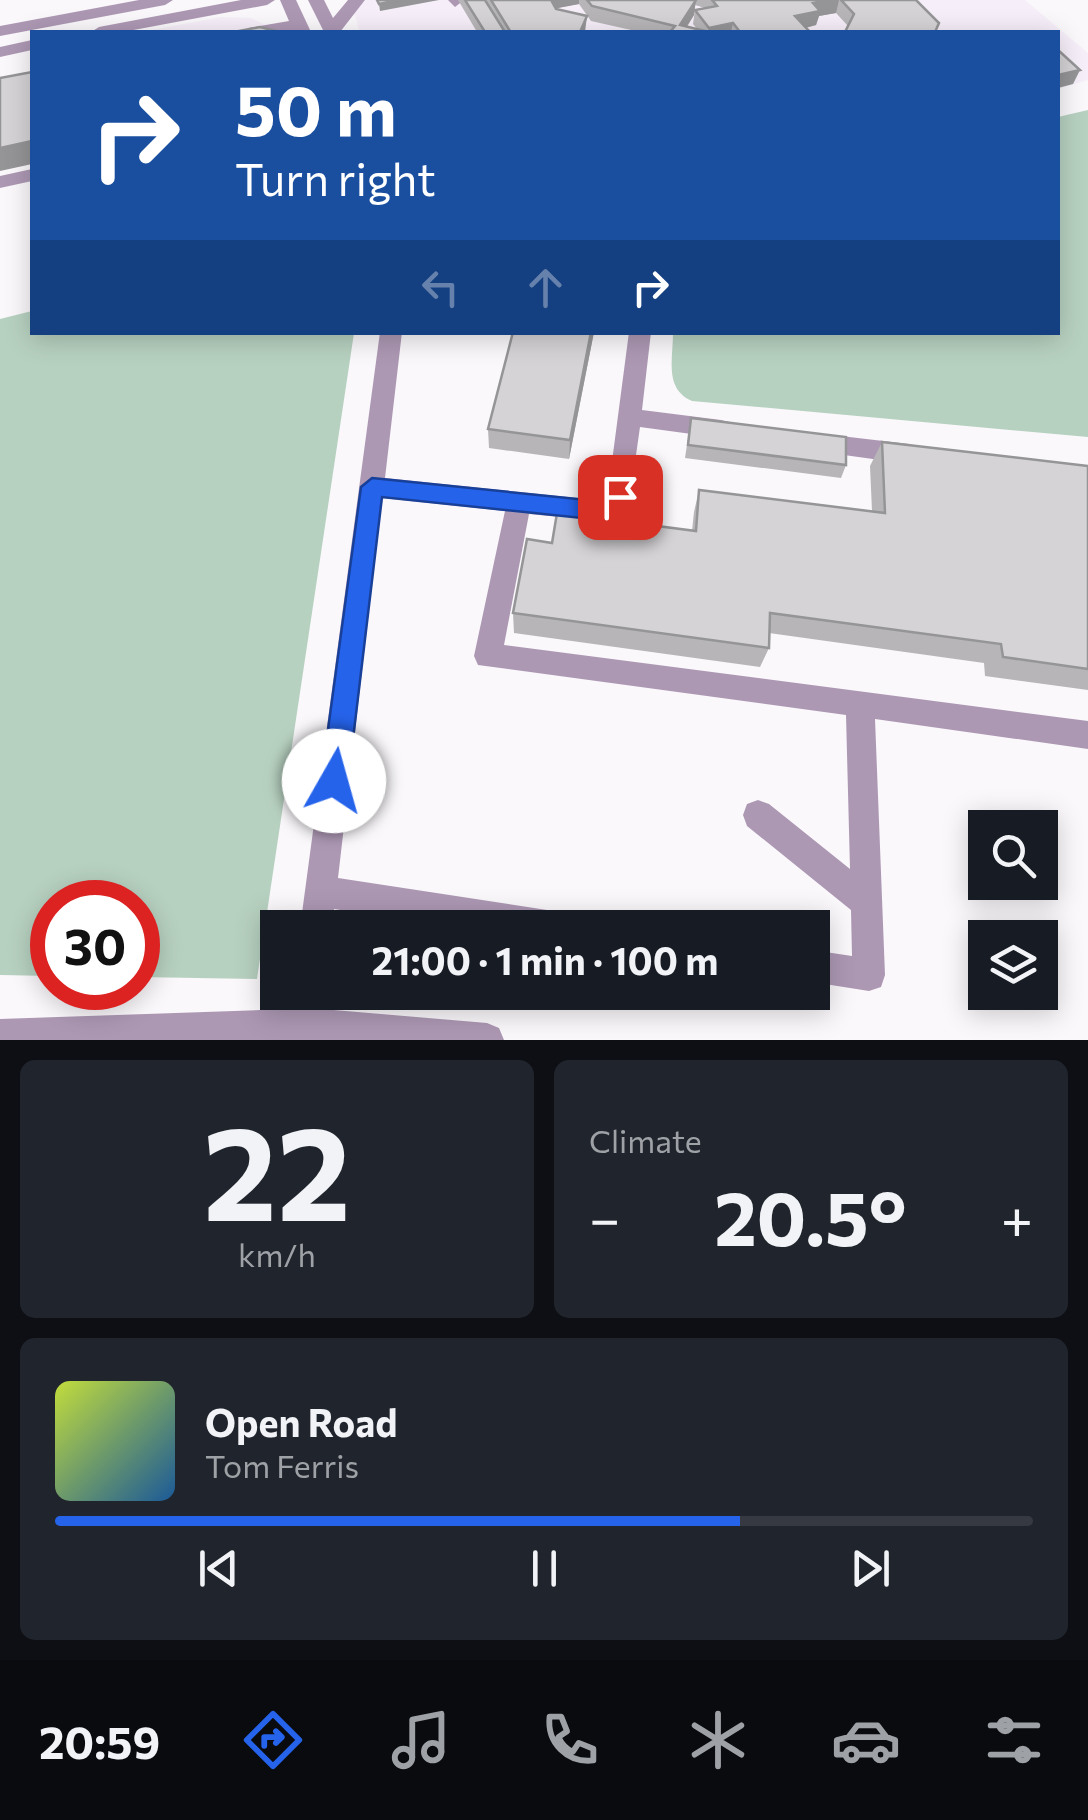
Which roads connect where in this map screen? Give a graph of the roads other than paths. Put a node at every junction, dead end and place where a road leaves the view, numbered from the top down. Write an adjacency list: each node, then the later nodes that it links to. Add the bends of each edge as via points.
1 (165, 0): 10 (street)
2 (268, 0): 7 (street)
3 (288, 0): 6 (street)
4 (316, 0): 8 (street)
5 (358, 0): 9 (street)
6 (301, 28)
7 (110, 30)
8 (331, 30)
9 (334, 30)
10 (0, 31)
11 (30, 46): 12 (street)
12 (0, 52)
13 (30, 175): 14 (street)
14 (0, 182)
15 (391, 335): 21 (street)
16 (640, 335): 17 (street)
17 (630, 417): 18 (street); 22 (street, via 620,497 601,511)
18 (745, 432)
19 (784, 438): 20 (street)
20 (936, 457)
21 (372, 487): 22 (street); 26 (street)
22 (519, 501): 23 (street, via 488,656)
23 (860, 704): 24 (street); 27 (street)
24 (1088, 735)
25 (758, 814): 27 (street)
26 (320, 891): 28 (street); 29 (street)
27 (866, 902): 30 (street, via 869,975)
28 (318, 910)
29 (443, 910)
30 (830, 969)
31 (302, 1034): 32 (street); 33 (street, via 436,1032)
32 (0, 1036)
33 (487, 1040)

